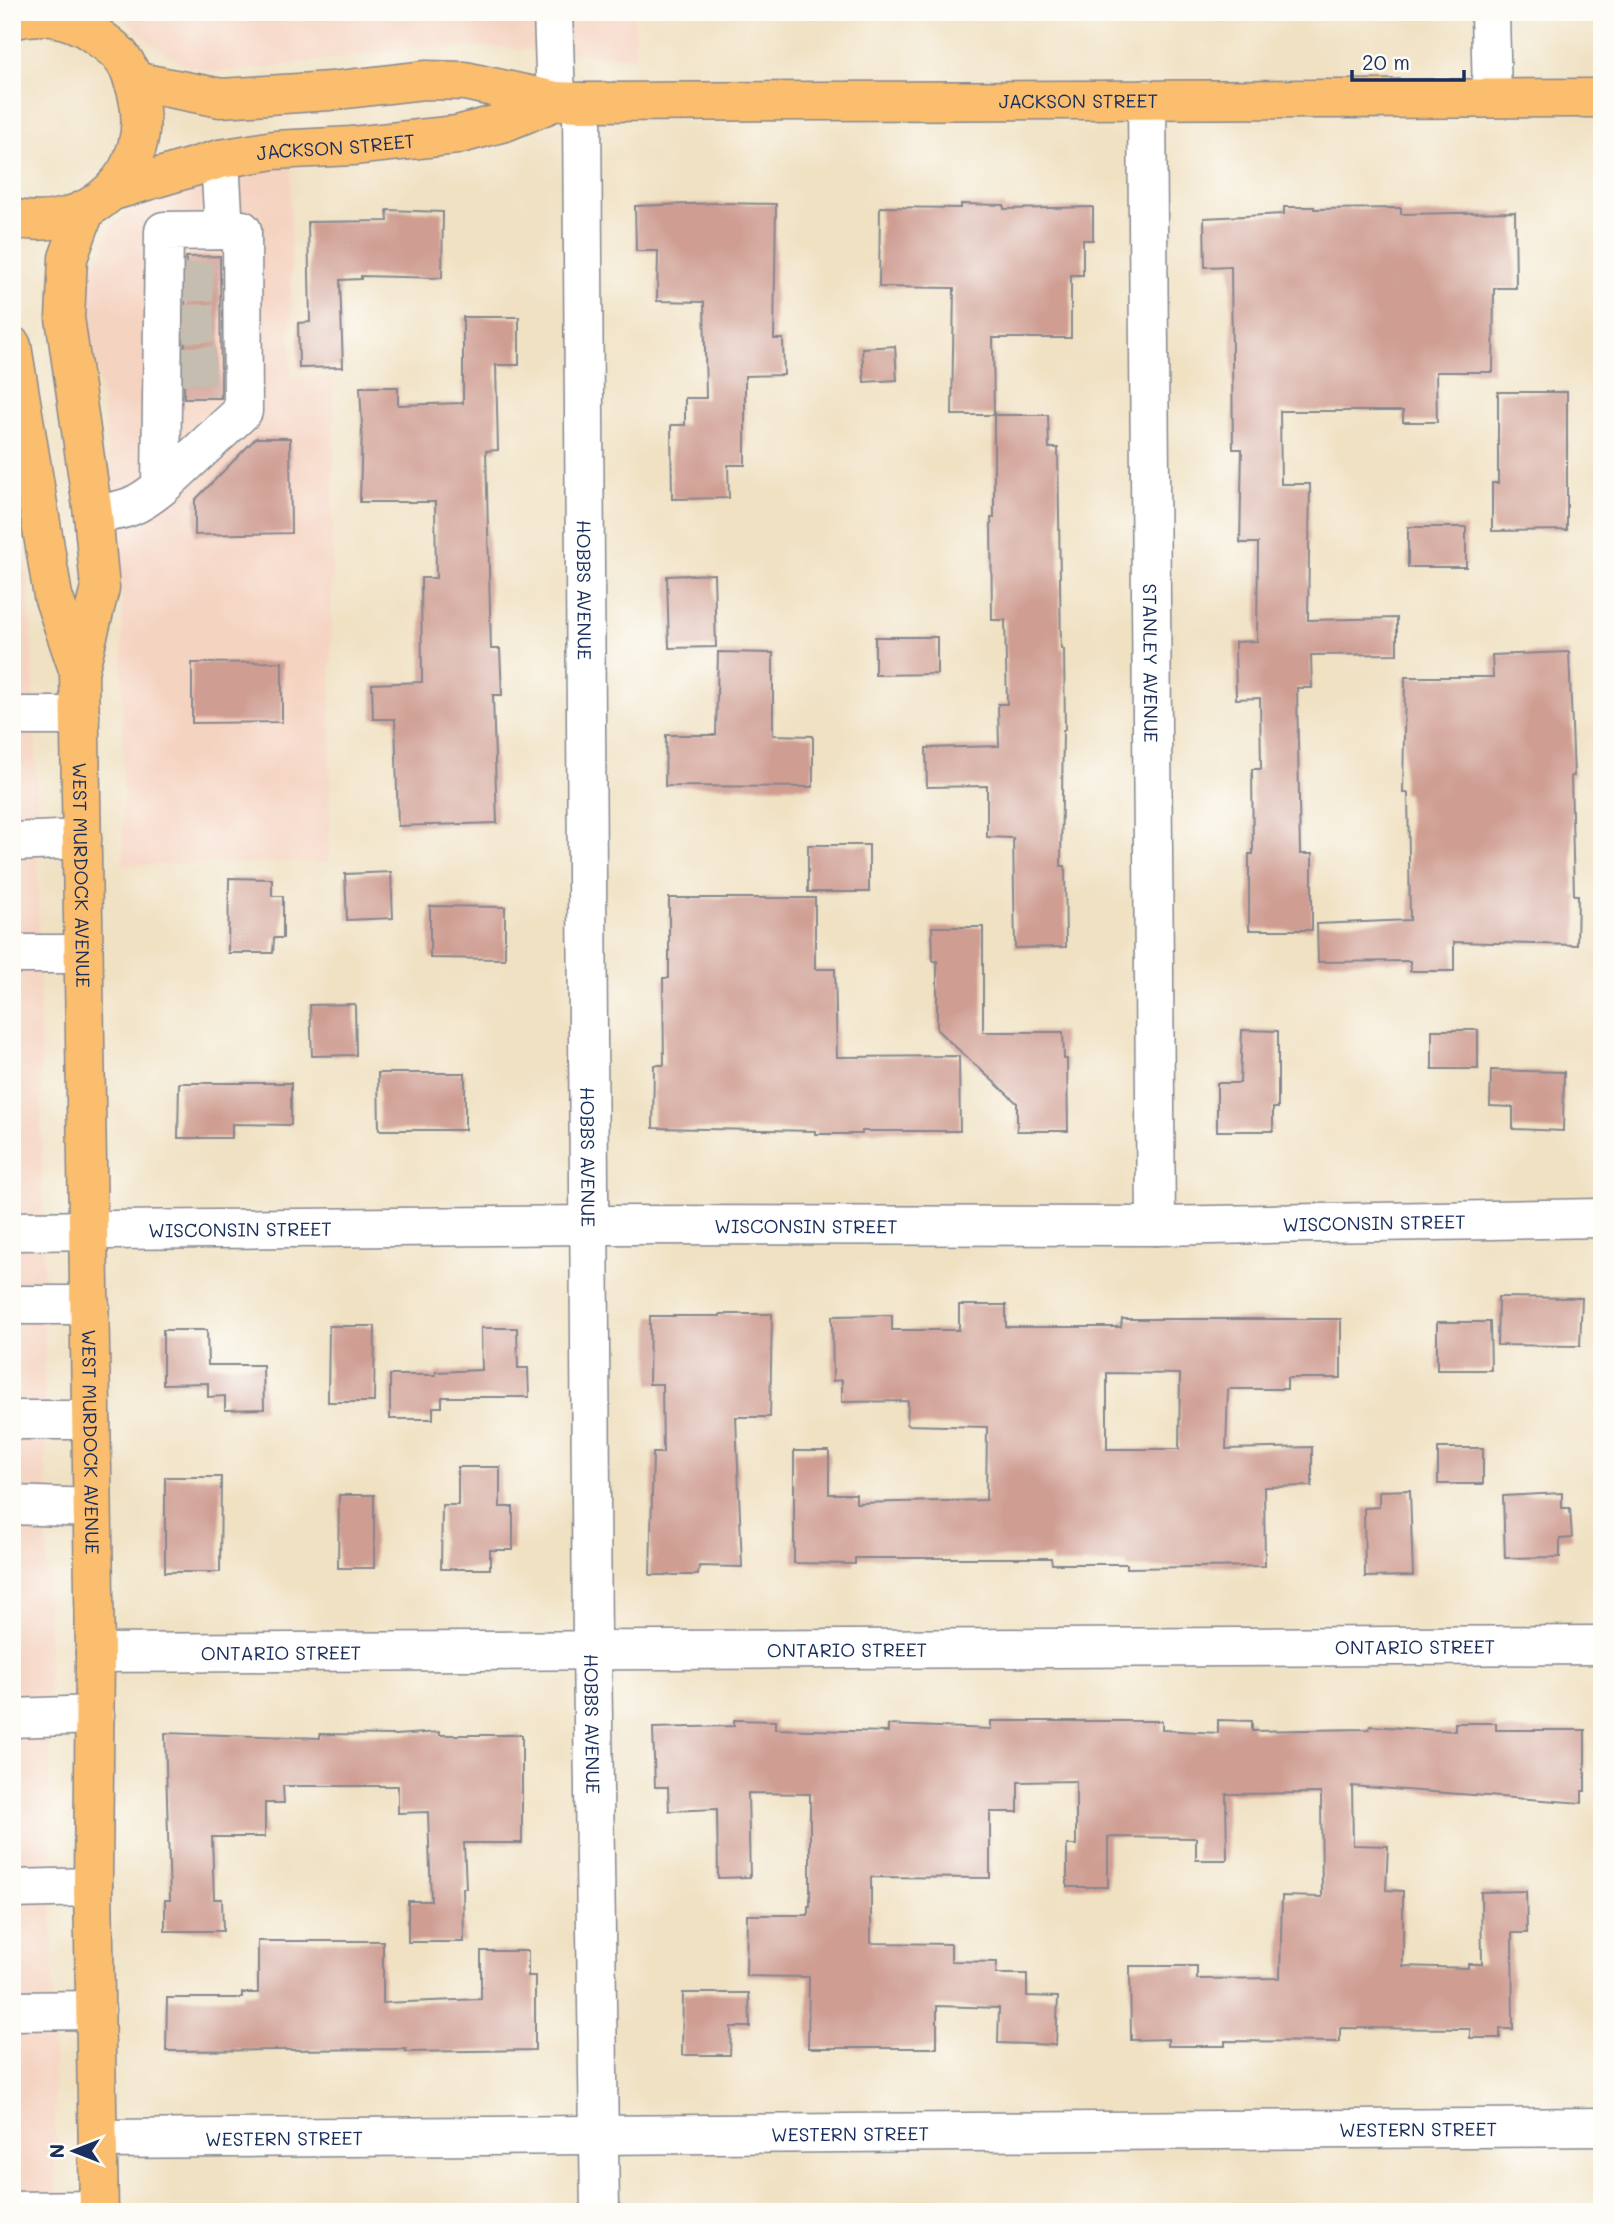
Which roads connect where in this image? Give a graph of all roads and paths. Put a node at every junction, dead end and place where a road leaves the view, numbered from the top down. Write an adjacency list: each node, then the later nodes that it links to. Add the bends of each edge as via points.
1 (554, 12): 9 (street, HOBBS AVENUE)
2 (1490, 12): 6 (street)
3 (12, 20): 4 (main road, via 52,16)
4 (104, 29): 5 (main road)
5 (134, 80): 9 (main road, JACKSON STREET, via 221,98 425,80 465,81); 11 (main road, WEST MURDOCK AVENUE, via 141,109 139,139 130,167)
6 (1492, 98): 7 (main road, JACKSON STREET); 8 (main road, JACKSON STREET)
7 (1602, 98)
8 (1147, 99): 9 (main road, JACKSON STREET); 26 (street, STANLEY AVENUE)
9 (569, 102): 10 (main road, JACKSON STREET, via 457,135 274,150); 25 (street, HOBBS AVENUE)
10 (220, 159): 11 (main road, JACKSON STREET); 13 (street)
11 (99, 201): 12 (main road, JACKSON STREET, via 58,220); 16 (main road, WEST MURDOCK AVENUE, via 68,258 65,318)
12 (12, 218)
13 (224, 230): 15 (street, via 242,230 234,281 234,322 243,411); 15 (street, via 164,231 169,367)
14 (12, 346): 17 (main road, WEST MURDOCK AVENUE, via 54,596)
15 (161, 487): 16 (street, via 125,511)
16 (93, 514): 17 (main road, WEST MURDOCK AVENUE, via 100,588)
17 (79, 672): 19 (main road, WEST MURDOCK AVENUE)
18 (12, 716): 19 (street)
19 (80, 716): 20 (main road, WEST MURDOCK AVENUE)
20 (82, 839): 21 (street); 23 (main road, WEST MURDOCK AVENUE)
21 (12, 842)
22 (12, 954): 23 (street)
23 (83, 954): 28 (main road, WEST MURDOCK AVENUE)
24 (1602, 1218): 26 (street, WISCONSIN STREET)
25 (589, 1225): 26 (street, WISCONSIN STREET); 28 (street, WISCONSIN STREET); 36 (street, HOBBS AVENUE)
26 (1156, 1226)
27 (12, 1231): 28 (street, WISCONSIN STREET)
28 (88, 1231): 30 (main road, WEST MURDOCK AVENUE)
29 (12, 1305): 30 (street)
30 (90, 1305): 32 (main road, WEST MURDOCK AVENUE)
31 (12, 1420): 32 (street)
32 (91, 1420): 34 (main road, WEST MURDOCK AVENUE)
33 (12, 1505): 34 (street)
34 (92, 1508): 37 (main road, WEST MURDOCK AVENUE)
35 (1602, 1645): 36 (street, ONTARIO STREET)
36 (592, 1650): 37 (street, ONTARIO STREET); 45 (street, HOBBS AVENUE)
37 (95, 1653): 38 (main road, WEST MURDOCK AVENUE)
38 (95, 1715): 39 (street); 40 (main road, WEST MURDOCK AVENUE)
39 (12, 1718)
40 (93, 1886): 41 (street); 42 (main road, WEST MURDOCK AVENUE)
41 (12, 1889)
42 (96, 2010): 43 (street); 46 (main road, WEST MURDOCK AVENUE)
43 (12, 2011)
44 (1602, 2127): 45 (street, WESTERN STREET)
45 (598, 2134): 46 (street, WESTERN STREET); 49 (street, HOBBS AVENUE)
46 (98, 2139): 48 (main road, WEST MURDOCK AVENUE)
47 (12, 2211): 48 (street)
48 (99, 2211)
49 (600, 2212)

